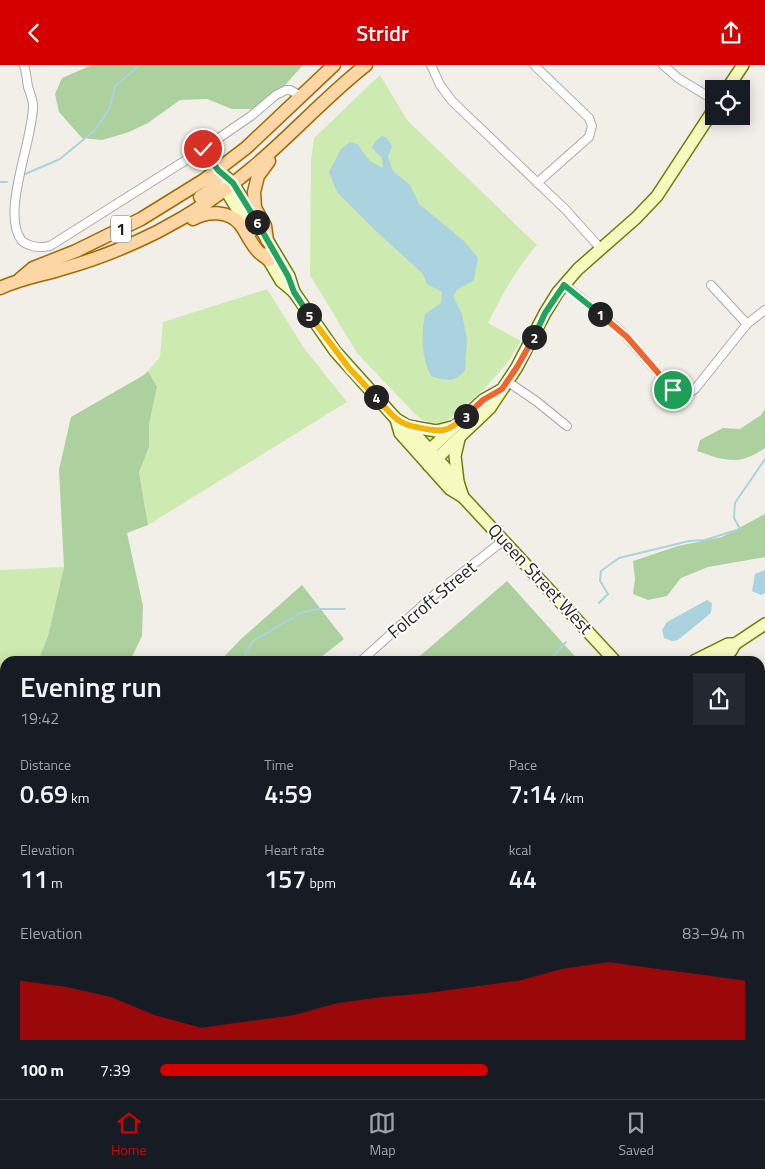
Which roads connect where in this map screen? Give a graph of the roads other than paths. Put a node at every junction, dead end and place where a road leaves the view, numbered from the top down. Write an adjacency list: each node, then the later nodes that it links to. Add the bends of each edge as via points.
1 (24, 65): 13 (street, via 33,105 32,116 9,216 12,228 30,246 50,246)
2 (334, 65): 10 (main road, 1)
3 (366, 65): 12 (main road, 1)
4 (431, 65): 15 (street, via 452,101)
5 (534, 65): 15 (street, via 589,118 592,126 589,137)
6 (663, 65): 9 (street)
7 (743, 65): 8 (main road)
8 (733, 80)
9 (705, 94)
10 (301, 96): 13 (street, via 290,90 276,95); 14 (main road, 1)
11 (705, 123): 20 (main road, via 657,196)
12 (289, 135): 16 (main road, 1); 18 (main road, via 289,143 258,176 254,192 255,208 265,226)
13 (203, 149): 14 (street)
14 (218, 170): 16 (main road, Queen Street West); 19 (main road, via 213,188 133,238); 22 (main road, 1, via 141,219 33,268)
15 (537, 183): 20 (street)
16 (229, 186): 17 (main road, 1, via 190,213); 18 (main road, Queen Street West); 21 (main road, Queen Street West)
17 (141, 240): 19 (main road, 1); 21 (main road, via 154,241 199,215 220,213 240,224)
18 (267, 240): 26 (main road, Queen Street West)
19 (124, 248): 22 (main road, 1, via 68,268)
20 (601, 249): 23 (main road)
21 (269, 260): 26 (main road, Queen Street West, via 281,281)
22 (20, 279): 25 (main road, 1)
23 (564, 285): 28 (street, via 622,332 673,390 680,393 695,389); 29 (main road)
24 (711, 285): 28 (street)
25 (0, 287)
26 (294, 292): 30 (main road, Queen Street West, via 340,357)
27 (765, 310): 28 (street)
28 (747, 324)
29 (505, 385): 31 (main road); 33 (street, via 536,401); 34 (main road, via 490,408)
30 (396, 419): 32 (main road, Queen Street West); 35 (main road, Queen Street West, via 400,433)
31 (456, 425): 32 (main road, via 436,431); 35 (main road)
32 (408, 426): 35 (main road, Queen Street West)
33 (567, 426)
34 (460, 438): 35 (main road); 36 (main road, via 455,456)
35 (429, 457): 36 (main road, Queen Street West); 37 (main road, Queen Street West, via 450,489)
36 (458, 482): 37 (main road, Queen Street West)
37 (464, 497): 38 (main road, Queen Street West)
38 (504, 540): 41 (street, Folcroft Street, via 434,595); 42 (main road, Queen Street West)
39 (765, 624): 40 (main road)
40 (735, 644): 43 (main road, via 728,644); 44 (main road)
41 (367, 656)
42 (611, 656)
43 (704, 656)
44 (723, 656)

